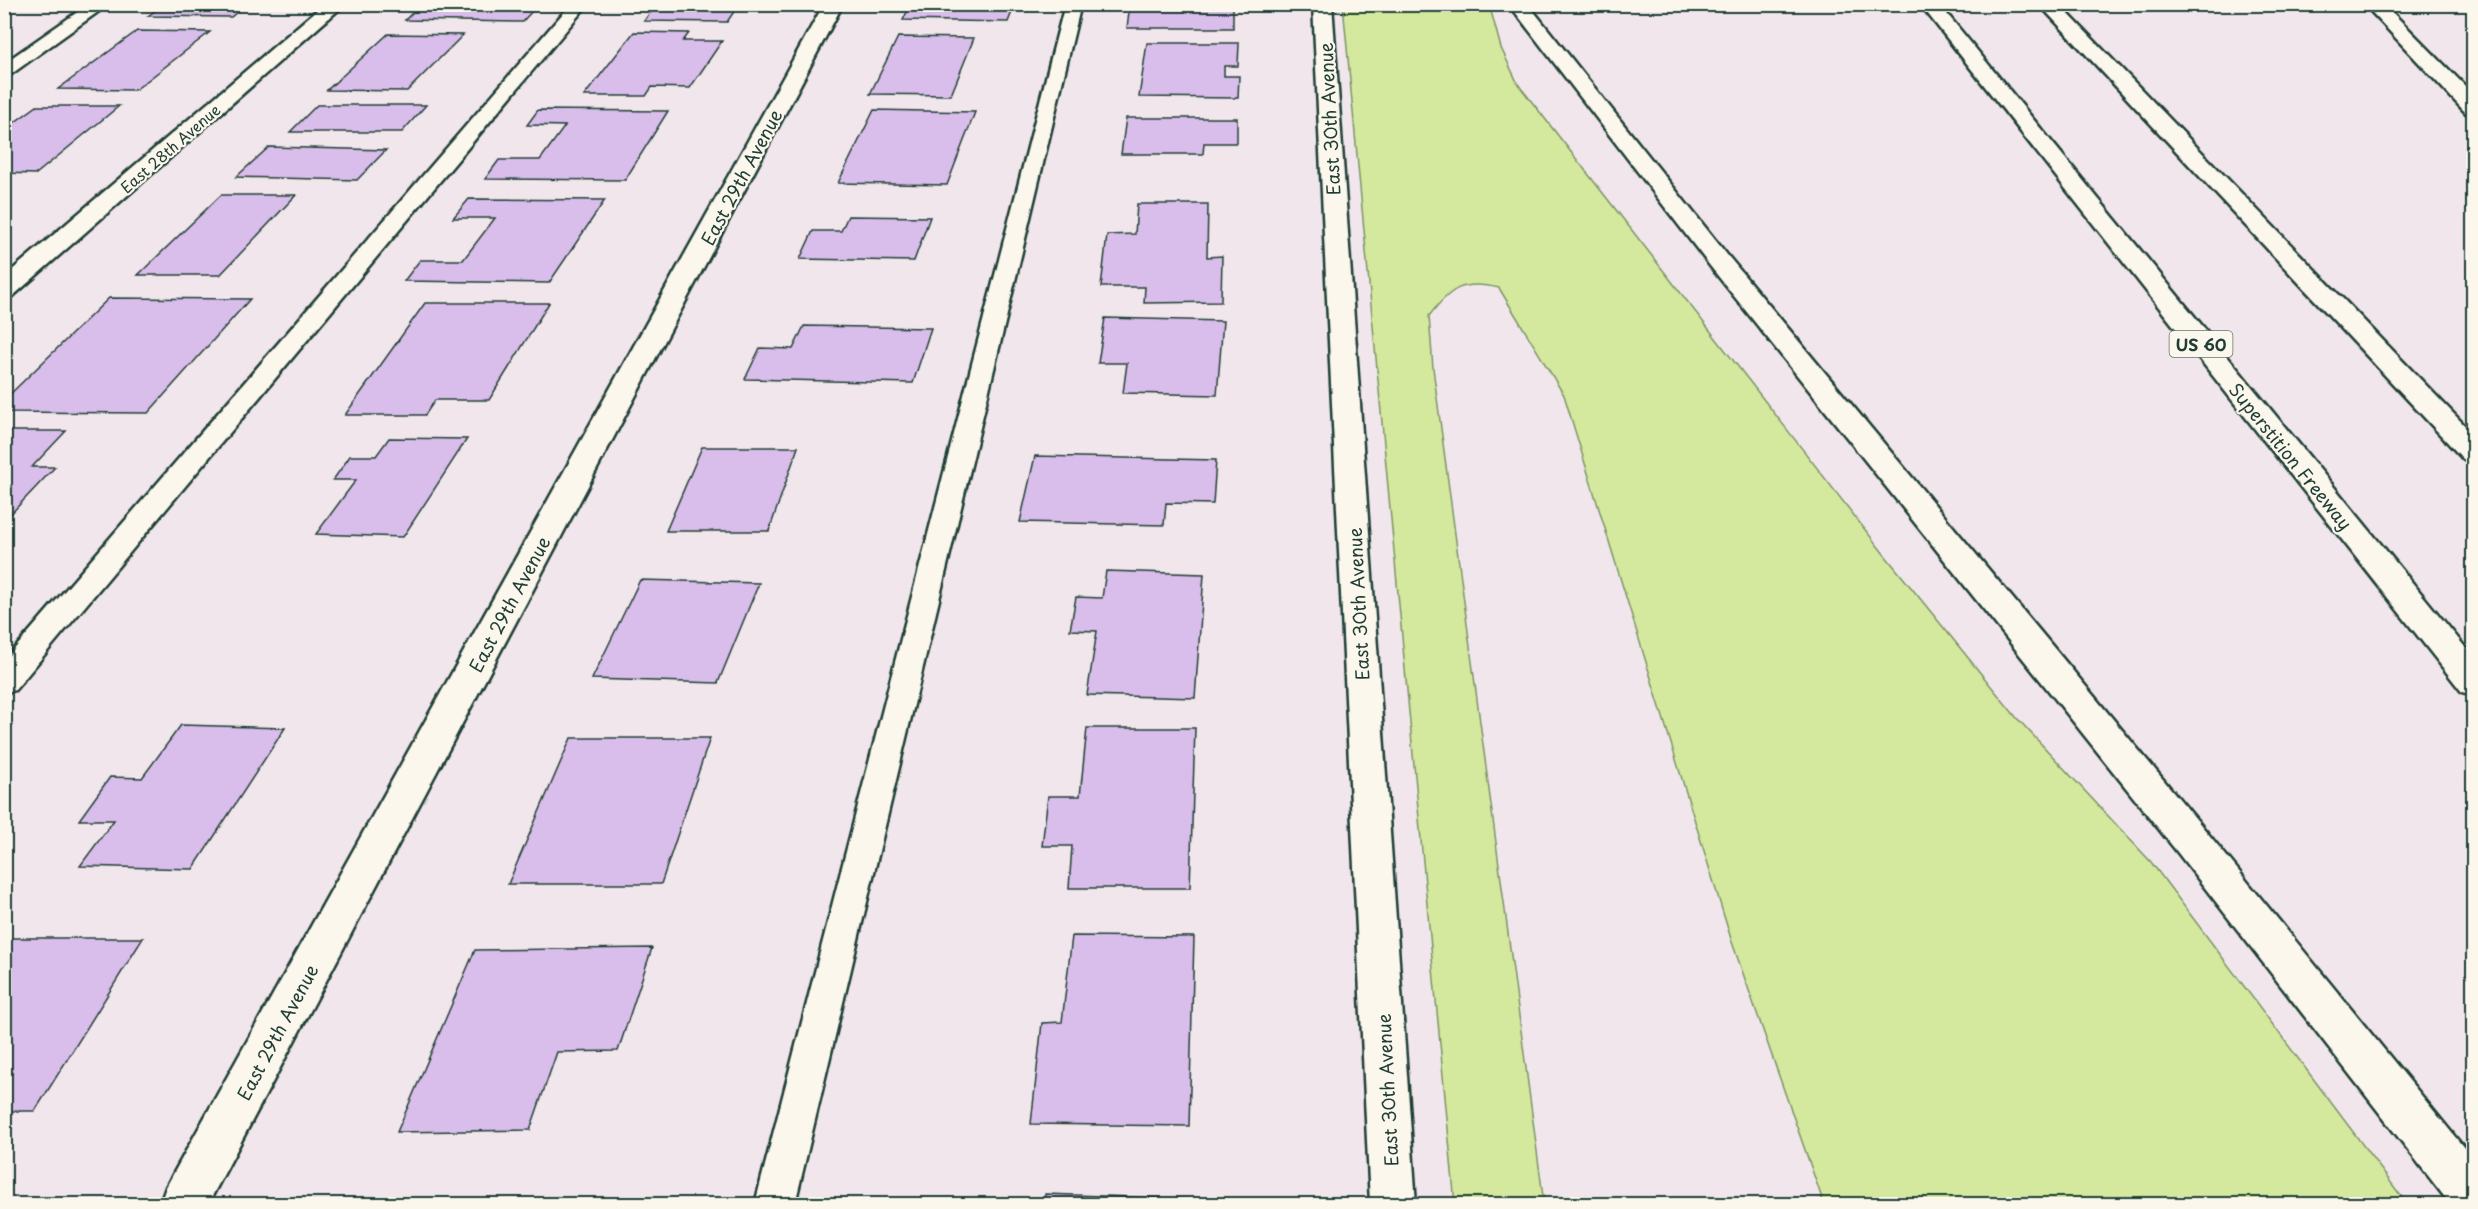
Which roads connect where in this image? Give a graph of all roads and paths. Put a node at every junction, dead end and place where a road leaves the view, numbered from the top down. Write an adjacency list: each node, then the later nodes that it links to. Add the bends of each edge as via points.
1 (101, 4): 11 (lane)
2 (336, 4): 13 (main road, East 28th Avenue)
3 (580, 4): 15 (lane)
4 (834, 4): 18 (main road, East 29th Avenue)
5 (1073, 4): 19 (lane)
6 (1322, 4): 20 (main road, East 30th Avenue)
7 (1518, 4): 17 (main road, via 1719,261 2192,842)
8 (1929, 4): 16 (main road, Superstition Freeway / US 60)
9 (2048, 4): 14 (main road)
10 (2373, 4): 12 (main road)
11 (4, 71)
12 (2474, 108)
13 (4, 291)
14 (2474, 453)
15 (4, 682)
16 (2474, 684)
17 (2474, 1198)
18 (183, 1204)
19 (775, 1204)
20 (1394, 1204)

